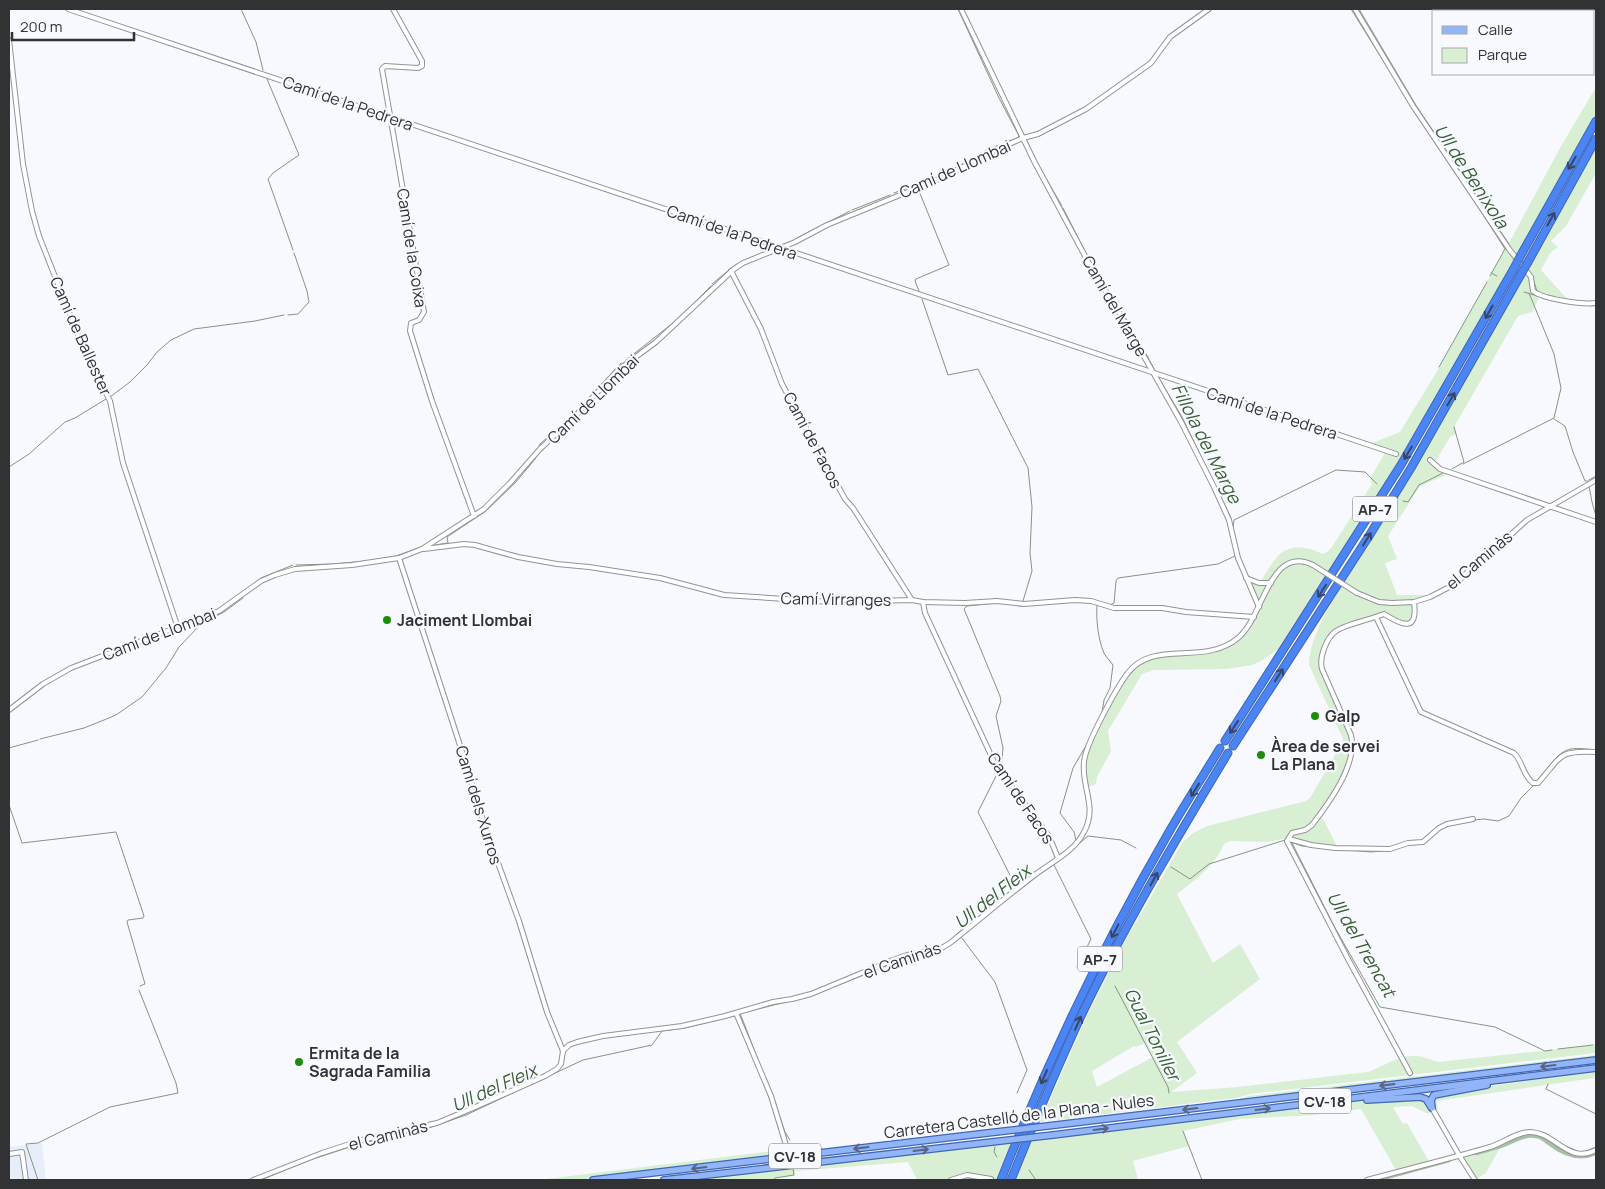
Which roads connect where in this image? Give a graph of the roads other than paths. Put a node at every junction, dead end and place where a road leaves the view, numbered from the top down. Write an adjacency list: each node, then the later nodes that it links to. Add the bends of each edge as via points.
1 (68, 9): 7 (street, Camí de la Pedrera)
2 (393, 9): 7 (street, Camí de la Coixa, via 422,66 385,66 382,69)
3 (961, 9): 9 (street, Camí del Marge)
4 (1209, 9): 9 (street, Camí de Llombai, via 1170,37 1151,63 1094,104 1038,134)
5 (1355, 9): 13 (street, via 1413,106 1531,277 1533,291 1570,302)
6 (9, 40): 31 (street, Camí de Ballester, via 23,164 39,236 82,345 110,401 123,463)
7 (390, 116): 11 (street, Camí de la Pedrera); 19 (street, Camí de la Coixa, via 424,312 419,320 411,323 410,331)
8 (1596, 121): 33 (highway, AP-7, one-way to 33, bridge, via 1401,465)
9 (1023, 138): 11 (street, Camí de Llombai, via 944,177 835,221); 14 (street, Camí del Marge, via 1092,269)
10 (1596, 139): 34 (highway, AP-7, one-way to 10, bridge, via 1401,484)
11 (782, 248): 12 (street, Camí de Llombai); 14 (street, Camí de la Pedrera)
12 (731, 271): 19 (street, Camí de Llombai, via 656,342 618,370 499,495); 25 (street, Camí de Facos, via 761,329 782,384 845,499)
13 (1596, 302)
14 (1154, 374): 15 (street, Camí de la Pedrera); 23 (street, Camí del Marge, via 1229,520)
15 (1396, 454)
16 (1430, 460): 18 (street, via 1440,469)
17 (1596, 480): 18 (street, el Caminàs)
18 (1550, 506): 20 (street); 27 (street, el Caminàs, via 1519,526 1456,583)
19 (474, 516): 21 (street, Camí de Llombai)
20 (1596, 522)
21 (422, 549): 22 (street, Camí de Llombai); 25 (street, Camí Virranges, via 464,544 557,564 660,578 724,594 831,602)
22 (399, 558): 31 (street, Camí de Llombai, via 287,571 261,582 219,611); 42 (street, Camí dels Xurros, via 485,828 519,921 547,1012)
23 (1246, 578): 24 (street); 28 (street, Camí del Marge)
24 (1271, 583): 27 (street, el Caminàs, bridge, via 1289,562 1305,561 1357,593 1379,602); 28 (street, el Caminàs)
25 (912, 600): 26 (street, Camí Virranges)
26 (924, 602): 29 (street, Camí Virranges, via 1024,604 1075,600 1114,608 1162,608); 40 (street, Camí de Facos, via 925,613 996,766 1049,836)
27 (1414, 602): 30 (street, via 1415,614 1409,624 1399,624 1384,614)
28 (1259, 607): 29 (street, el Caminàs)
29 (1254, 617): 40 (street, el Caminàs, via 1245,632 1226,646 1199,653 1153,656 1134,666 1127,674 1085,755 1084,778 1090,818 1073,846)
30 (1376, 617): 36 (street, via 1421,712 1514,754 1533,784 1538,783 1563,754); 39 (street, via 1336,631 1321,656 1322,670 1352,738 1350,762 1312,825 1292,833)
31 (178, 628): 32 (street, Camí de Llombai, via 70,668)
32 (9, 710)
33 (1225, 740)
34 (1233, 746)
35 (1220, 748): 58 (highway, AP-7, one-way to 58, via 1169,832 1095,969)
36 (1596, 752)
37 (1228, 753): 59 (highway, AP-7, one-way to 37, via 1047,1092 1121,939 1176,838)
38 (1473, 818): 39 (street, via 1452,821 1424,842 1390,849 1335,848)
39 (1289, 839): 45 (street, via 1287,841)
40 (1058, 858): 41 (street, el Caminàs, via 940,949 892,960 811,994)
41 (736, 1013): 42 (street, el Caminàs, via 682,1026 603,1036 569,1045); 48 (street)
42 (564, 1051): 54 (street, el Caminàs, via 558,1069 437,1123 322,1152)
43 (1596, 1060): 55 (main road, Carretera Castelló de la Plana - Nules / CV-18, one-way to 55, bridge)
44 (1595, 1068): 46 (main road, Carretera Castelló de la Plana - Nules / CV-18); 47 (main road, CV-18, via 1441,1093 1432,1098)
45 (1410, 1073)
46 (1292, 1105): 47 (main road, CV-18, via 1414,1096 1426,1099); 56 (main road, Carretera Castelló de la Plana - Nules / CV-18, one-way to 46, bridge)
47 (1432, 1108): 51 (street)
48 (786, 1145)
49 (1596, 1150): 51 (street, via 1577,1154 1533,1132)
50 (9, 1154): 53 (street, via 22,1152)
51 (1458, 1155): 60 (street); 61 (street)
52 (991, 1179): 57 (street, via 967,1175)
53 (26, 1180)
54 (254, 1180)
55 (594, 1180)
56 (664, 1180)
57 (950, 1180)
58 (1001, 1180)
59 (1011, 1180)
60 (1367, 1180)
61 (1475, 1180)

